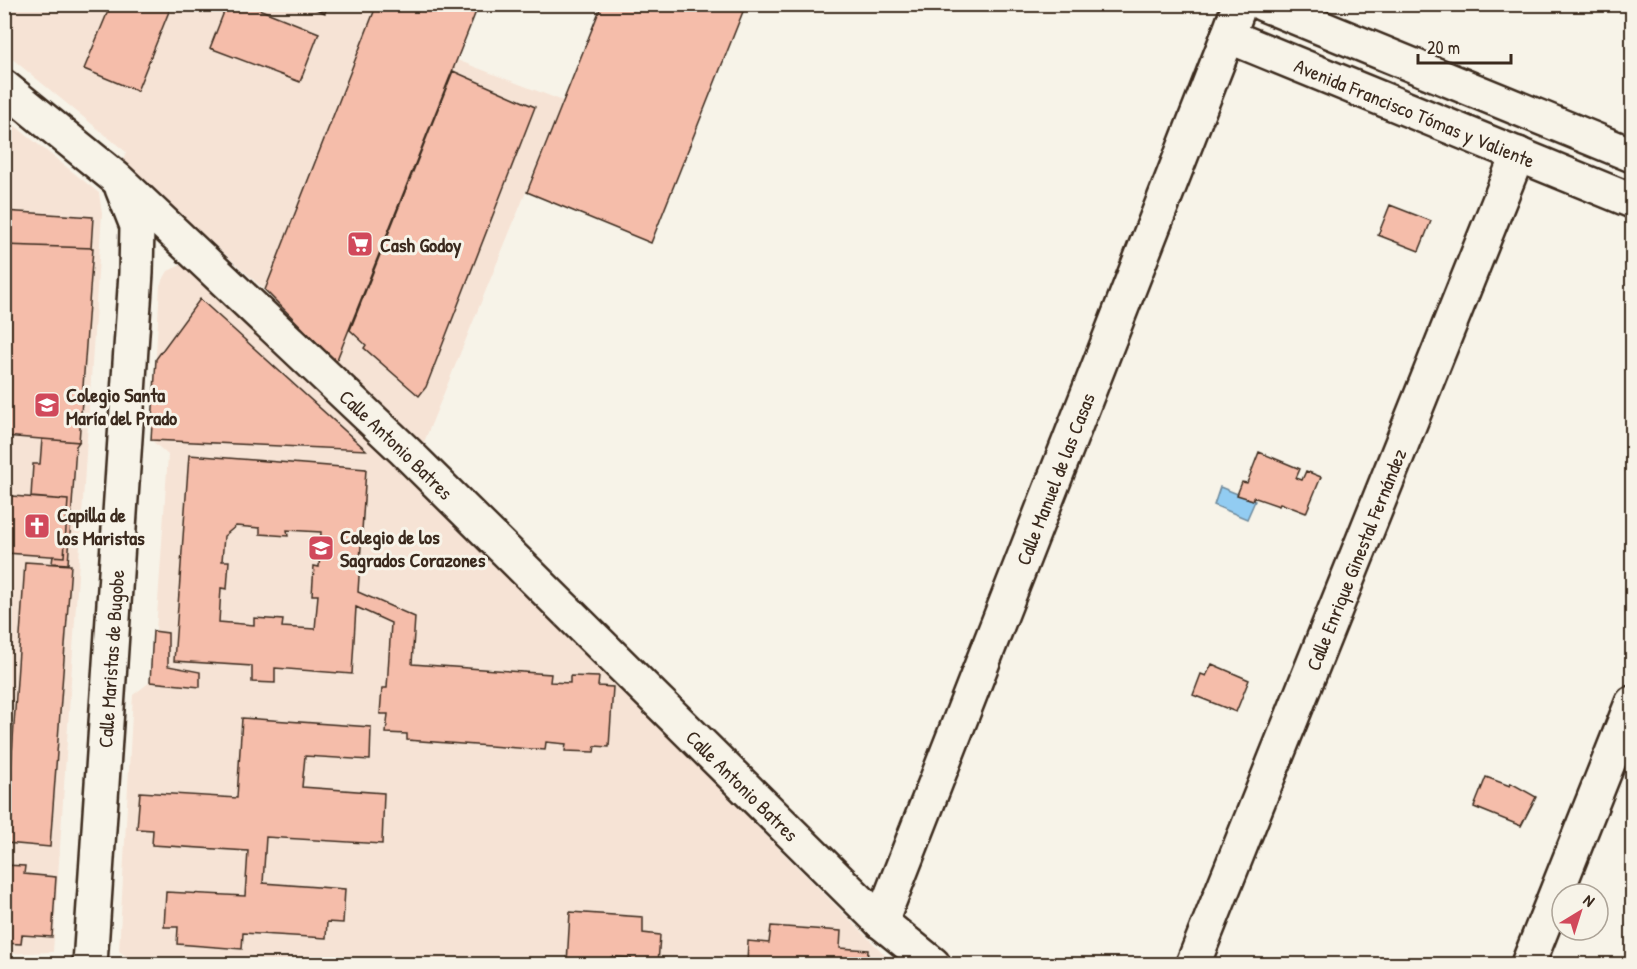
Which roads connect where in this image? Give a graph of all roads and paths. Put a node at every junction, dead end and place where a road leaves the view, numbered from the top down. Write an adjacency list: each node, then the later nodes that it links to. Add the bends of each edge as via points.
1 (1240, 4): 3 (street)
2 (1263, 4): 6 (street)
3 (1228, 36): 5 (street, Avenida Francisco Tómas y Valiente); 10 (street, Calle Manuel de las Casas)
4 (4, 87): 7 (street, Calle Antonio Batres)
5 (1518, 154): 8 (street, Avenida Francisco Tómas y Valiente); 13 (street, Calle Enrique Ginestal Fernández)
6 (1632, 155)
7 (116, 178): 10 (street, Calle Antonio Batres, via 404,450); 11 (street, Calle Maristas de Bugobe, via 128,196 138,226)
8 (1632, 201)
9 (1632, 703): 14 (street)
10 (881, 922): 12 (street, Calle Antonio Batres)
11 (90, 964)
12 (933, 964)
13 (1193, 964)
14 (1528, 964)

